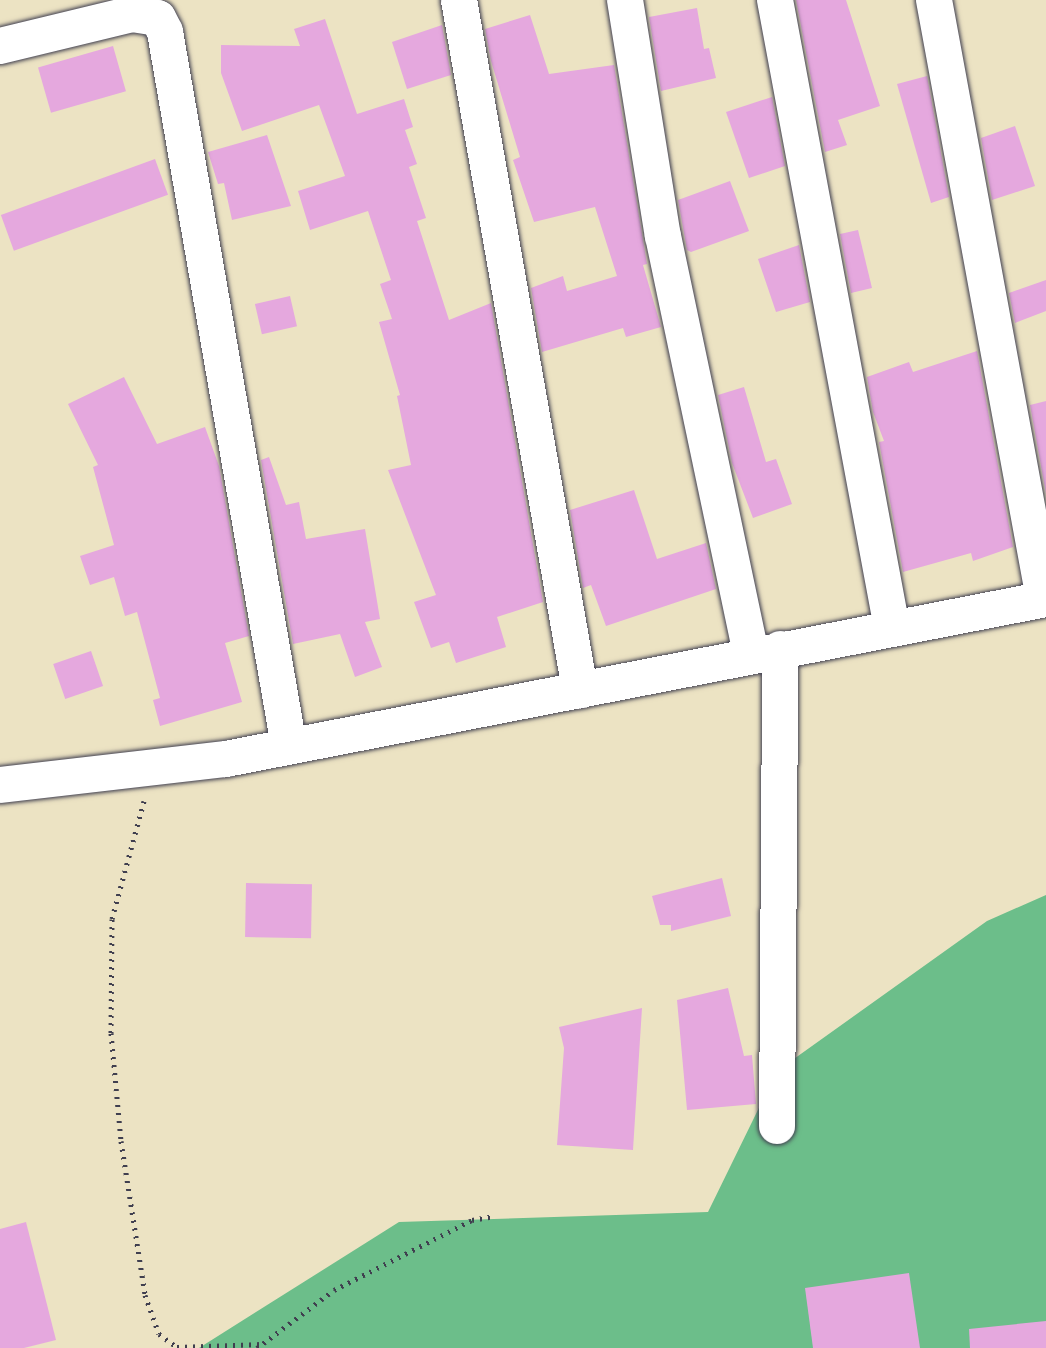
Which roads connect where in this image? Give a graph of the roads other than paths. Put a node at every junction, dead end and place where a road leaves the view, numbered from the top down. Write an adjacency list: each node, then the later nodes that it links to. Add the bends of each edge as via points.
1 (459, 0): 9 (street)
2 (625, 0): 8 (street, via 663,236)
3 (775, 0): 7 (street)
4 (934, 0): 6 (street)
5 (0, 46): 10 (street, via 132,14 158,18 165,32)
6 (1045, 599): 7 (street)
7 (892, 628): 8 (street)
8 (766, 652): 9 (street); 12 (street)
9 (580, 690): 10 (street)
10 (289, 746): 11 (street, via 226,759)
11 (0, 785)
12 (777, 1126)

